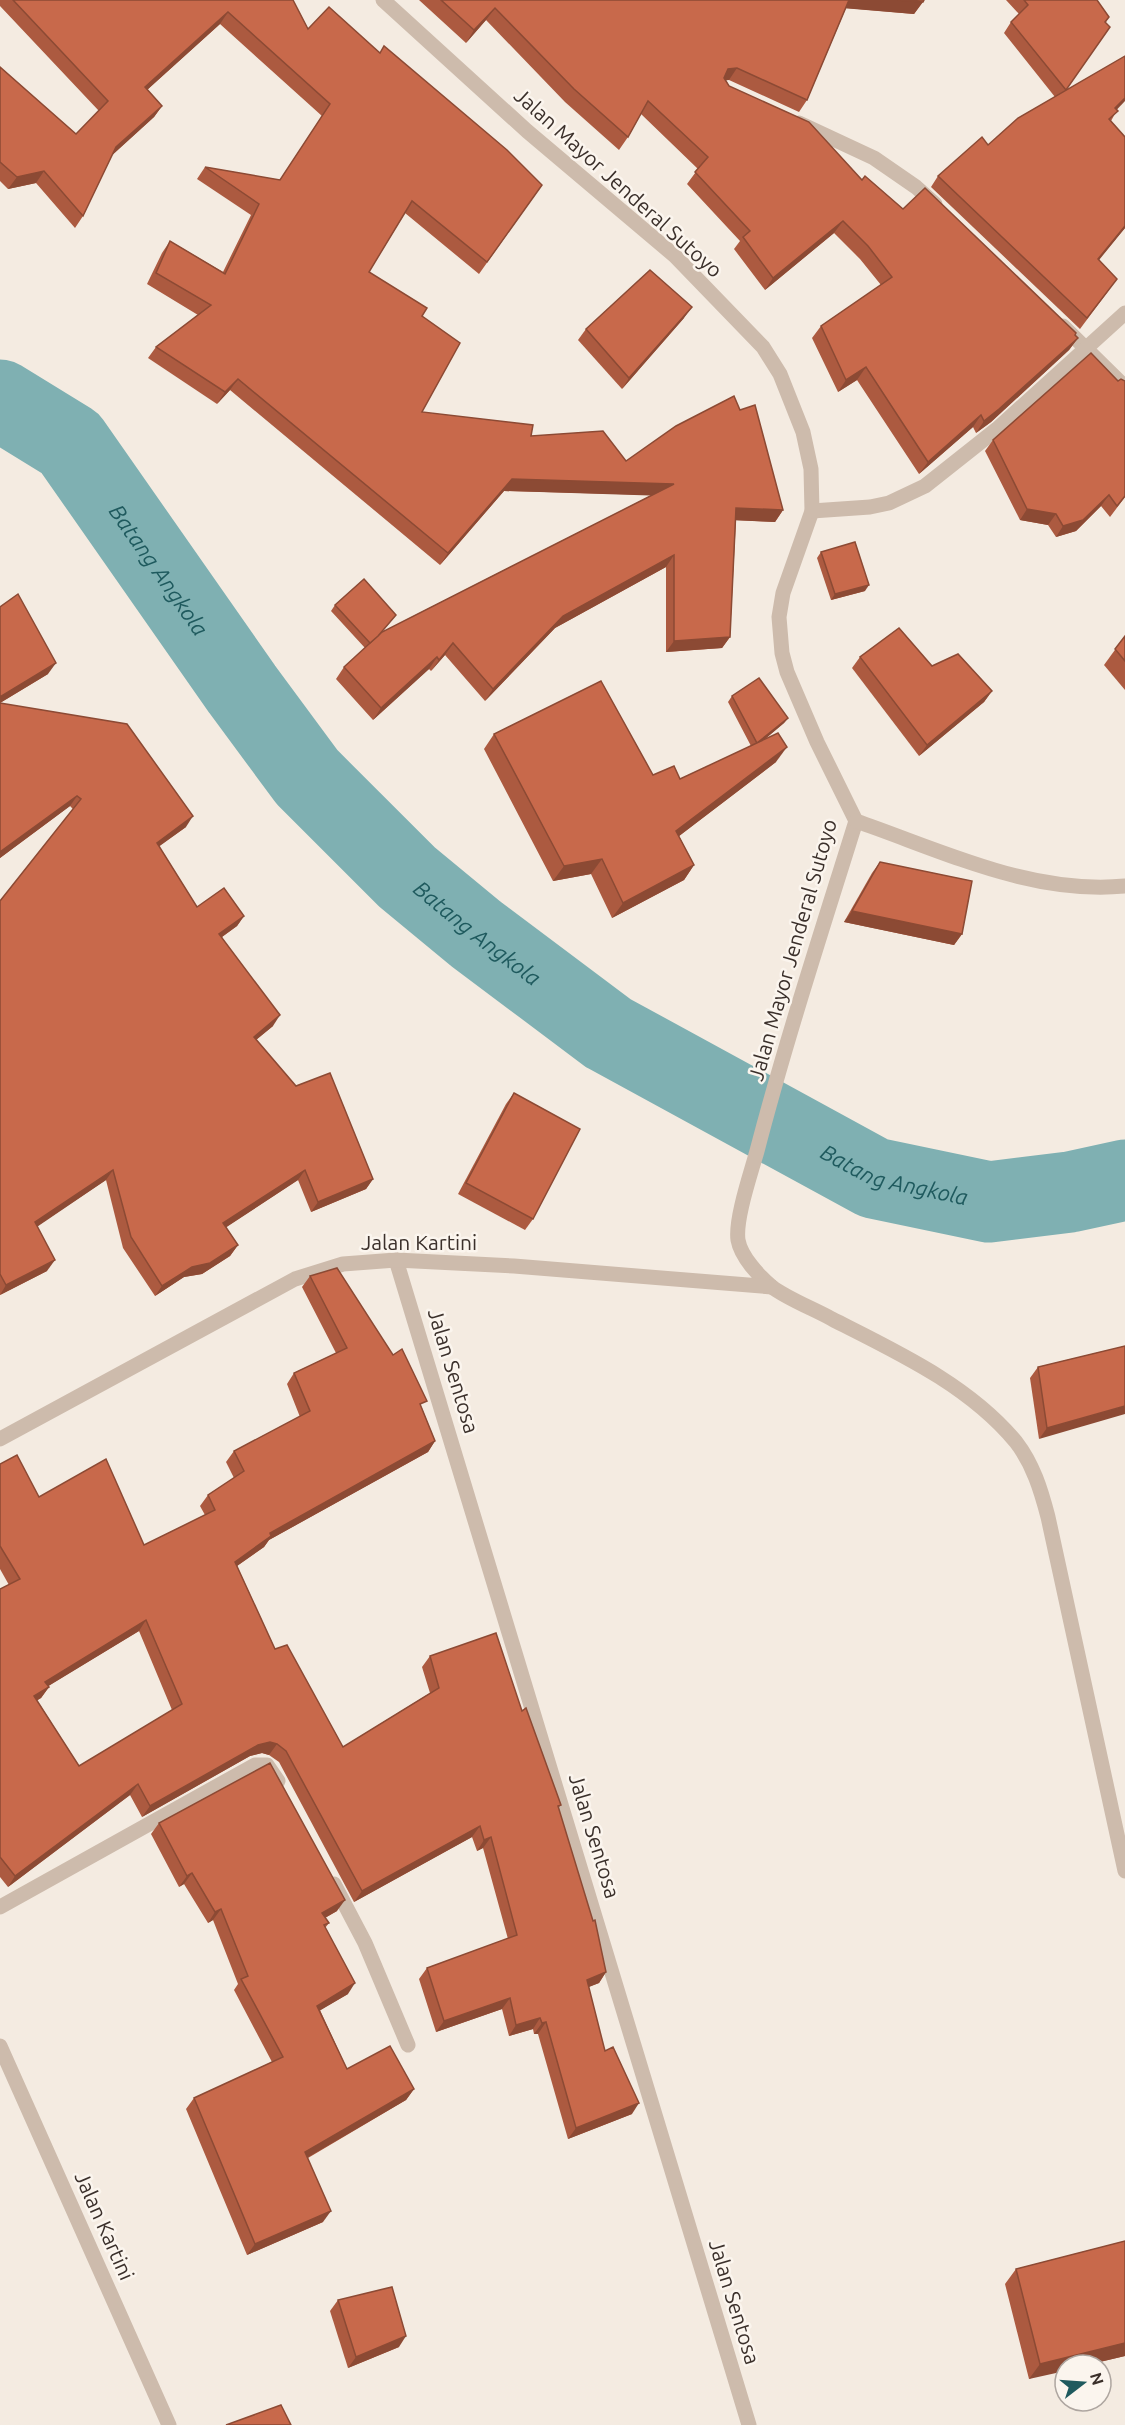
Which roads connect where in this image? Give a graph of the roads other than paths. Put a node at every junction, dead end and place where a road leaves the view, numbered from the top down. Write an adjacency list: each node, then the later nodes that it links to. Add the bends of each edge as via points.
1 (383, 0): 8 (street, Jalan Mayor Jenderal Sutoyo, via 527,131 675,256 763,347 780,374 803,432 811,469)
2 (789, 119): 3 (street, via 874,158)
3 (951, 218)
4 (1125, 313): 6 (street)
5 (1052, 315): 6 (street)
6 (1086, 348): 7 (street); 8 (street, via 997,429 910,495 870,507)
7 (1125, 387)
8 (812, 511): 9 (street, Jalan Mayor Jenderal Sutoyo, via 783,593 779,617 782,653 817,742)
9 (856, 820): 10 (street, via 1023,879 1065,886); 12 (street, Jalan Mayor Jenderal Sutoyo, via 783,1051 743,1202 738,1231 744,1257)
10 (1125, 886)
11 (396, 1260): 12 (street, Jalan Kartini); 13 (street, Jalan Kartini, via 343,1264 295,1279); 21 (street, Jalan Sentosa)
12 (772, 1287): 15 (street, Jalan Mayor Jenderal Sutoyo, via 947,1382 999,1423 1029,1463 1040,1484 1048,1516)
13 (0, 1440)
14 (286, 1796): 17 (street, via 270,1767 264,1763 255,1765)
15 (1125, 1871)
16 (329, 1875): 18 (street, via 365,1943)
17 (0, 1907)
18 (408, 2044)
19 (0, 2046): 20 (street, Jalan Kartini)
20 (169, 2425)
21 (749, 2425)

